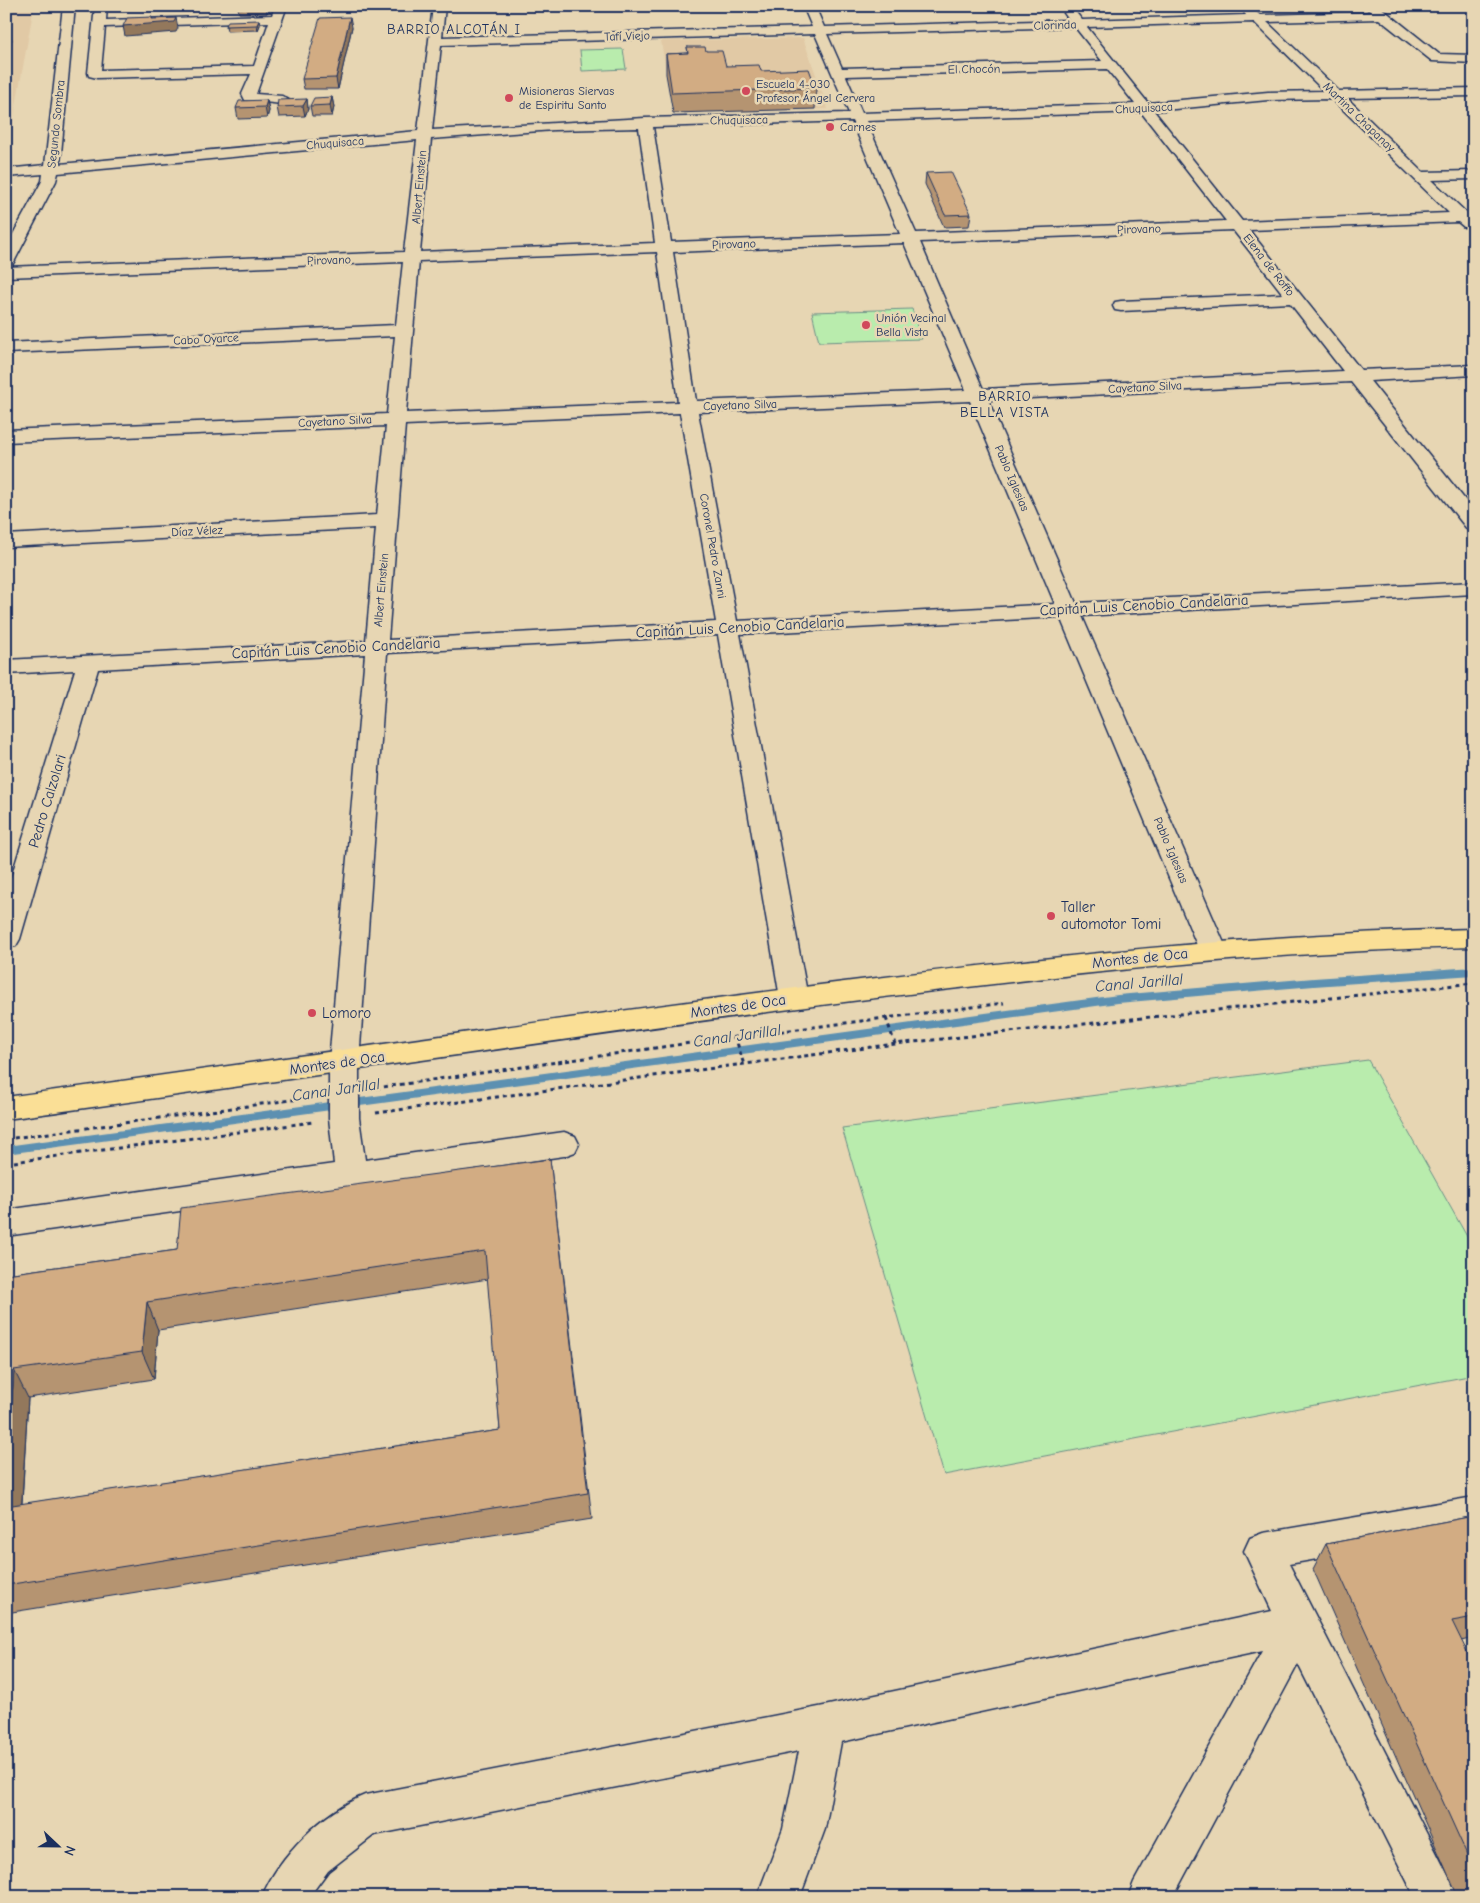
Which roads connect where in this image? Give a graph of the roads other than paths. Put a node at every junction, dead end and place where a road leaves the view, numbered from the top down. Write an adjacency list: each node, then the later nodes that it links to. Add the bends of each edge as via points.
1 (69, 6): 27 (street, Segundo Sombra)
2 (101, 6): 11 (street)
3 (439, 6): 15 (street, Albert Einstein)
4 (809, 6): 14 (street, Pablo Iglesias)
5 (1064, 6): 12 (street, Elena de Roffo)
6 (1245, 6): 10 (street, Martina Chapanay)
7 (1376, 11): 10 (street, Clorinda); 16 (street, via 1436,58)
8 (279, 12): 11 (street); 18 (street)
9 (942, 13): 13 (street)
10 (1258, 19): 12 (street, Clorinda); 21 (street, Martina Chapanay)
11 (99, 24): 18 (street, via 94,73 97,74)
12 (1078, 24): 13 (street, Clorinda); 17 (street, Elena de Roffo)
13 (951, 28): 14 (street, Clorinda)
14 (819, 31): 15 (street, Tafí Viejo); 19 (street, Pablo Iglesias)
15 (435, 41): 26 (street, Albert Einstein)
16 (1474, 59)
17 (1111, 65): 19 (street, El Chocón); 23 (street, Elena de Roffo)
18 (260, 70): 22 (street, via 250,97)
19 (837, 72): 24 (street, Pablo Iglesias)
20 (1474, 92): 21 (street, Chuquisaca)
21 (1335, 94): 23 (street, Chuquisaca, via 1256,97); 30 (street, Martina Chapanay)
22 (282, 100)
23 (1146, 108): 24 (street, Chuquisaca); 33 (street, Elena de Roffo)
24 (857, 118): 25 (street, Chuquisaca); 35 (street, Pablo Iglesias)
25 (645, 122): 26 (street, Chuquisaca); 36 (street, Coronel Pedro Zanni)
26 (424, 135): 27 (street, Chuquisaca); 37 (street, Albert Einstein)
27 (52, 168): 28 (street, Chuquisaca); 38 (street, Segundo Sombra, via 49,181)
28 (6, 173)
29 (1474, 175): 30 (street)
30 (1425, 180): 31 (street); 32 (street, Martina Chapanay)
31 (1474, 185)
32 (1462, 217): 33 (street, Pirovano); 34 (street, Martina Chapanay)
33 (1238, 225): 35 (street, Pirovano); 40 (street, Elena de Roffo)
34 (1474, 228)
35 (910, 238): 36 (street, Pirovano); 46 (street, Pablo Iglesias)
36 (665, 246): 37 (street, Pirovano); 47 (street, Coronel Pedro Zanni)
37 (413, 257): 39 (street, Pirovano); 42 (street, Albert Einstein)
38 (6, 262)
39 (6, 272)
40 (1295, 298): 41 (street); 45 (street, Elena de Roffo)
41 (1121, 306)
42 (405, 330): 43 (street, Cabo Oyarce); 48 (street, Albert Einstein)
43 (6, 348)
44 (1474, 370): 45 (street, Cayetano Silva)
45 (1356, 376): 46 (street, Cayetano Silva); 51 (street, Elena de Roffo)
46 (976, 395): 47 (street, Cayetano Silva); 54 (street, Pablo Iglesias)
47 (688, 407): 48 (street, Cayetano Silva); 55 (street, Coronel Pedro Zanni)
48 (398, 418): 49 (street, Cayetano Silva); 50 (street, Albert Einstein)
49 (6, 436)
50 (387, 522): 52 (street, Díaz Vélez); 56 (street, Albert Einstein)
51 (1474, 525)
52 (6, 541)
53 (1474, 588): 54 (street, Capitán Luis Cenobio Candelaria)
54 (1068, 609): 55 (street, Capitán Luis Cenobio Candelaria); 61 (street, Pablo Iglesias)
55 (728, 628): 56 (street, Capitán Luis Cenobio Candelaria); 62 (street, Coronel Pedro Zanni)
56 (376, 646): 57 (street, Capitán Luis Cenobio Candelaria); 63 (street, Albert Einstein)
57 (88, 662): 58 (street, Capitán Luis Cenobio Candelaria); 60 (street, Pedro Calzolari)
58 (6, 667)
59 (1474, 938): 61 (main road, Montes de Oca)
60 (6, 939)
61 (1213, 950): 62 (main road, Montes de Oca)
62 (794, 998): 63 (main road, Montes de Oca)
63 (344, 1062): 64 (main road, Montes de Oca); 66 (street, Albert Einstein)
64 (6, 1108)
65 (564, 1144): 66 (street)
66 (351, 1174): 67 (street)
67 (6, 1223)
68 (1474, 1514): 69 (street, via 1263,1551)
69 (1298, 1624): 70 (street); 73 (street); 74 (street)
70 (824, 1726): 71 (street, via 365,1816 313,1856); 72 (street, via 804,1830)
71 (283, 1897)
72 (778, 1897)
73 (1149, 1897)
74 (1438, 1897)

